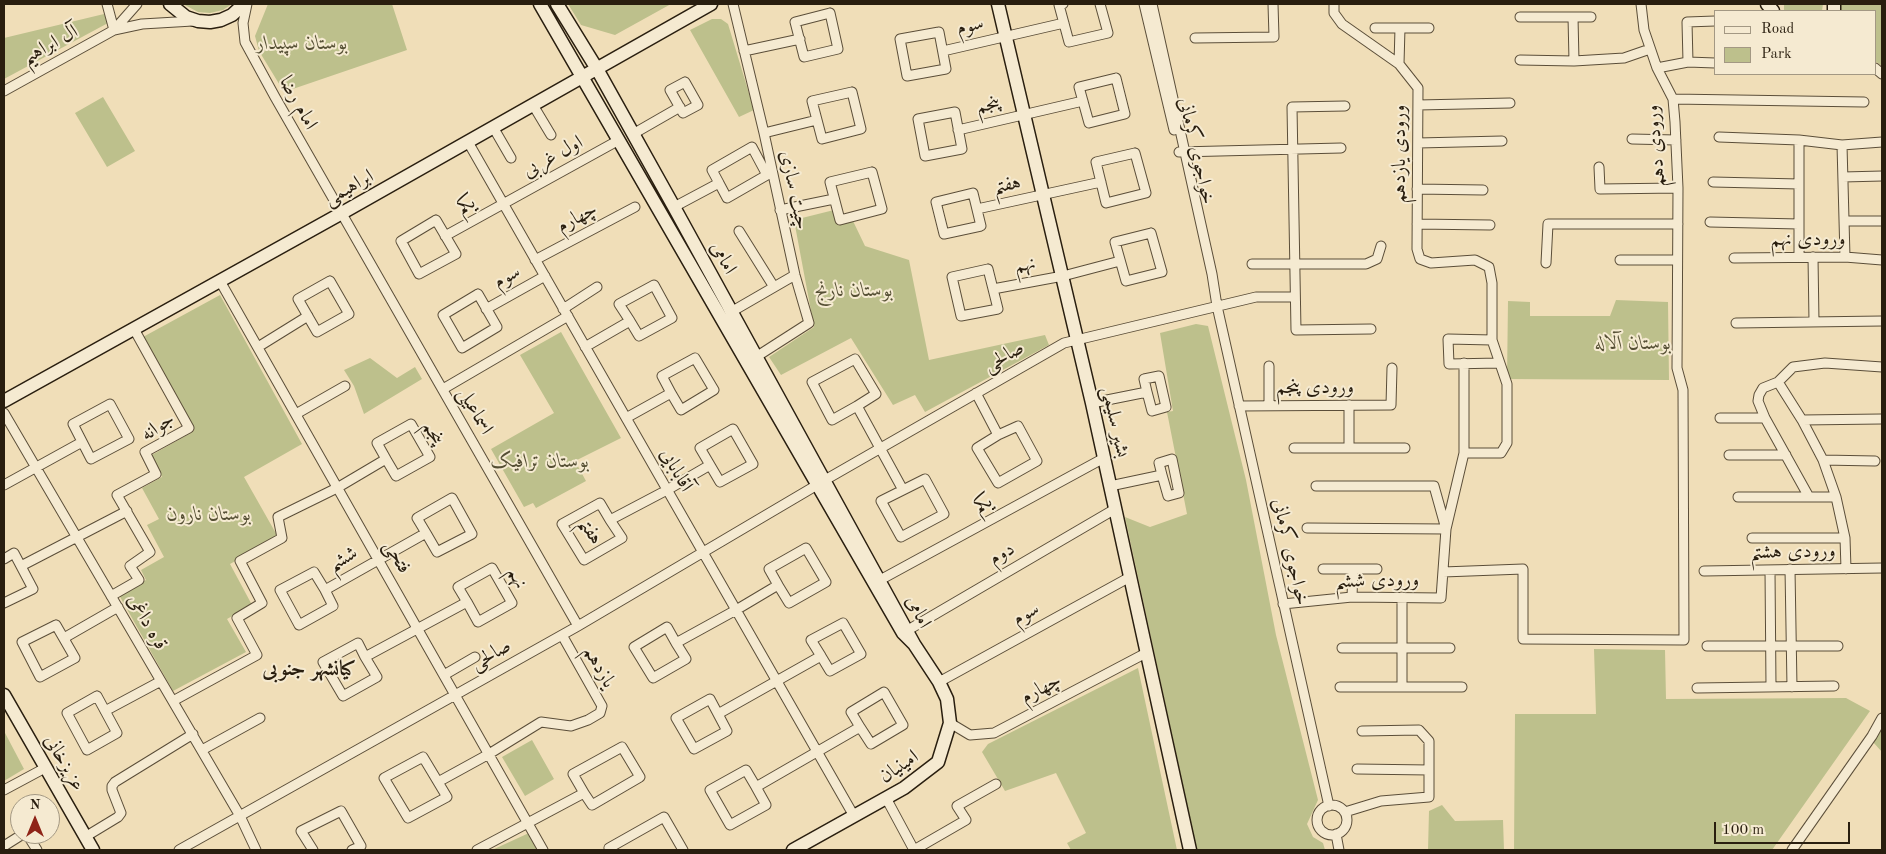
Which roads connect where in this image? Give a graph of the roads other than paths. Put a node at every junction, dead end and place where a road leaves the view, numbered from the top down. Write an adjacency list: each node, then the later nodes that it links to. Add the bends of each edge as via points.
1 (106, 4): 26 (street)
2 (137, 4): 26 (street)
3 (170, 4): 20 (main road, via 186,17)
4 (246, 4): 20 (main road, via 221,20); 88 (street, امام رضا, via 245,42)
5 (540, 4): 40 (main road, امامی)
6 (557, 4): 39 (main road, امامی)
7 (711, 4): 39 (main road, ابراهیمی)
8 (733, 4): 31 (street, چیت سازی)
9 (998, 4): 27 (main road, بشیر سلیمی)
10 (1063, 4): 22 (street, via 1059,5)
11 (1100, 4): 22 (street, via 1108,33 1069,42)
12 (1144, 4): 69 (street, خواجوی کرمانی)
13 (1152, 4): 69 (street, خواجوی کرمانی)
14 (1273, 4): 28 (street, via 1274,37)
15 (1334, 4): 37 (street, ورودی یازدهم, via 1334,13 1342,24)
16 (1641, 4): 30 (street, ورودی دهم)
17 (1520, 17): 18 (street)
18 (1573, 17): 19 (street); 34 (street)
19 (1591, 17)
20 (198, 21): 26 (street, via 142,24)
21 (1714, 21): 35 (street, via 1687,22)
22 (1064, 23): 27 (street)
23 (1375, 28): 24 (street)
24 (1400, 28): 25 (street); 37 (street)
25 (1429, 28)
26 (114, 30): 41 (street, آل ابراهیم)
27 (1006, 36): 32 (street, سوم); 50 (main road, بشیر سلیمی)
28 (1195, 38)
29 (800, 39): 29 (street, via 795,22 830,13 838,49 804,57); 31 (street)
30 (1650, 49): 34 (street, via 1624,58); 38 (street, ورودی دهم)
31 (744, 51): 54 (street, چیت سازی)
32 (943, 51): 32 (street, via 939,32 900,39 907,76 946,69)
33 (1520, 60): 34 (street)
34 (1574, 61)
35 (1688, 62): 36 (street); 38 (street)
36 (1714, 63)
37 (1399, 64): 47 (street, ورودی یازدهم, via 1418,88)
38 (1657, 68): 42 (street, ورودی دهم)
39 (596, 69): 40 (main road, ابراهیمی); 55 (main road, امامی)
40 (582, 77): 46 (main road, ابراهیمی); 59 (main road, امامی)
41 (4, 91)
42 (1673, 100): 44 (street); 60 (street, ورودی دهم)
43 (1083, 101): 43 (street, via 1079,87 1116,78 1125,114 1089,123); 50 (street)
44 (1864, 102)
45 (1510, 103): 47 (street)
46 (533, 105): 52 (main road, ابراهیمی); 56 (street)
47 (1418, 105): 65 (street, ورودی یازدهم)
48 (1344, 106): 68 (street, via 1292,107)
49 (680, 107): 55 (street)
50 (1025, 115): 53 (street, پنجم); 81 (main road, بشیر سلیمی)
51 (817, 120): 51 (street, via 812,101 852,92 861,128 822,139); 54 (street)
52 (493, 127): 63 (main road, ابراهیمی); 70 (street)
53 (958, 130): 53 (street, via 955,112 918,119 925,156 962,149)
54 (764, 133): 87 (street, چیت سازی)
55 (632, 134): 59 (main road); 85 (main road, امامی)
56 (551, 135)
57 (1719, 137): 61 (street)
58 (1632, 139): 60 (street)
59 (619, 140): 83 (street, اول غربی); 175 (main road, امامی)
60 (1676, 140): 78 (street, ورودی دهم)
61 (1799, 140): 66 (street); 77 (street)
62 (1502, 141): 65 (street)
63 (468, 142): 83 (street, آقابابایی); 88 (main road, ابراهیمی)
64 (1882, 142): 66 (street)
65 (1418, 143): 79 (street, ورودی یازدهم)
66 (1842, 145): 73 (street)
67 (1341, 148): 68 (street)
68 (1293, 149): 69 (street); 110 (street)
69 (1182, 152): 119 (street, خواجوی کرمانی, via 1207,276)
70 (511, 158)
71 (1599, 167): 78 (street, via 1600,189)
72 (1882, 176): 73 (street)
73 (1843, 177): 89 (street)
74 (1100, 182): 74 (street, via 1096,162 1135,153 1146,193 1106,203); 81 (street, هفتم)
75 (1713, 182): 77 (street)
76 (719, 183): 76 (street, via 712,170 752,147 767,175 727,198); 85 (street)
77 (1799, 184): 94 (street)
78 (1678, 188): 93 (street, ورودی دهم)
79 (1418, 190): 80 (street); 92 (street, ورودی یازدهم)
80 (1483, 190)
81 (1044, 196): 86 (street, هفتم); 113 (main road, بشیر سلیمی)
82 (834, 199): 82 (street, via 830,182 872,172 882,209 840,220); 87 (street)
83 (504, 205): 97 (street, یکم); 103 (street, آقابابایی)
84 (635, 207): 103 (street, چهارم)
85 (674, 207): 121 (main road, امامی)
86 (978, 209): 86 (street, via 981,226 944,234 936,202 974,193)
87 (780, 210): 111 (street, چیت سازی)
88 (342, 213): 114 (main road, ابراهیمی); 142 (street, اسماعیلی)
89 (1844, 221): 90 (street); 101 (street)
90 (1882, 221)
91 (1710, 222): 94 (street)
92 (1417, 224): 95 (street); 131 (street, ورودی یازدهم, via 1420,259 1431,263 1475,260 1489,267)
93 (1678, 224): 105 (street, ورودی دهم); 108 (street, via 1548,224)
94 (1799, 224): 99 (street)
95 (1490, 225)
96 (739, 231): 115 (street)
97 (445, 236): 97 (street, via 456,254 419,274 401,240 436,220)
98 (1380, 246): 110 (street, via 1377,259 1366,264)
99 (1799, 257): 100 (street, ورودی نهم); 102 (street, ورودی نهم)
100 (1813, 257): 101 (street, ورودی نهم); 126 (street)
101 (1844, 257): 106 (street, ورودی نهم)
102 (1734, 258)
103 (535, 260): 112 (street, آقابابایی)
104 (1620, 260): 105 (street)
105 (1678, 260): 206 (street, ورودی دهم, via 1677,368 1683,390 1684,640 1523,639 1523,569)
106 (1882, 260)
107 (1120, 261): 107 (street, via 1115,242 1151,233 1162,272 1126,281); 113 (street, نهم)
108 (1546, 263)
109 (1252, 264): 110 (street)
110 (1294, 264): 118 (street)
111 (795, 275): 115 (street); 134 (street, چیت سازی, via 808,323)
112 (545, 276): 120 (street, سوم); 122 (street, آقابابایی)
113 (1063, 276): 117 (street, نهم); 130 (main road, بشیر سلیمی)
114 (220, 281): 129 (main road, ابراهیمی); 132 (street, فتحی)
115 (774, 287): 121 (street)
116 (597, 288): 122 (street)
117 (993, 289): 117 (street, via 988,269 952,277 961,316 998,309)
118 (1295, 297): 119 (street, صالحی, via 1256,298); 128 (street, via 1296,330)
119 (1217, 306): 130 (street, صالحی); 149 (street, خواجوی کرمانی)
120 (486, 309): 120 (street, via 478,294 443,315 462,348 497,327)
121 (731, 312): 134 (main road, امامی)
122 (565, 313): 133 (street, آقابابایی); 142 (street, پنجم)
123 (308, 316): 123 (street, via 298,298 330,281 349,314 317,332); 132 (street)
124 (630, 321): 124 (street, via 619,304 654,285 672,318 639,336); 133 (street)
125 (1882, 321): 126 (street)
126 (1814, 322): 127 (street)
127 (1736, 323)
128 (1371, 328)
129 (134, 329): 146 (main road, ابراهیمی); 186 (street, جوانه, via 189,428 145,452 156,474 117,495)
130 (1077, 339): 145 (street, صالحی, via 1064,343); 147 (main road, بشیر سلیمی)
131 (1492, 340): 135 (street, via 1448,339 1449,364); 136 (street)
132 (258, 347): 153 (street, فتحی)
133 (585, 347): 154 (street, آقابابایی)
134 (756, 357): 175 (main road, امامی)
135 (1464, 363): 136 (street); 165 (street)
136 (1500, 363): 165 (street, via 1507,384 1507,443 1501,453)
137 (1270, 366): 150 (street)
138 (1882, 367): 140 (street, via 1825,363 1793,367)
139 (1392, 368): 151 (street, ورودی پنجم, via 1391,405)
140 (1778, 382): 156 (street, via 1763,388 1759,395); 158 (street)
141 (345, 386): 153 (street)
142 (442, 389): 219 (street, اسماعیلی)
143 (1147, 392): 147 (street)
144 (671, 393): 144 (street, via 662,376 695,358 714,390 681,410); 154 (street)
145 (976, 393): 159 (street); 161 (street, صالحی)
146 (4, 401)
147 (1092, 403): 168 (main road, بشیر سلیمی)
148 (857, 406): 148 (street, via 832,420 812,382 855,359 876,394); 161 (street)
149 (1239, 406): 150 (street, ورودی پنجم); 216 (street, خواجوی کرمانی)
150 (1269, 406): 151 (street, ورودی پنجم)
151 (1349, 406): 163 (street)
152 (4, 412): 173 (street, قره داغی)
153 (296, 414): 179 (street, فتحی)
154 (626, 418): 180 (street, آقابابایی)
155 (1720, 418): 156 (street)
156 (1765, 418): 167 (street)
157 (1881, 419): 158 (street)
158 (1802, 420): 170 (street)
159 (998, 436): 159 (street, via 1018,426 1037,461 998,483 977,448)
160 (82, 442): 160 (street, via 73,424 110,404 129,439 91,459); 173 (street)
161 (881, 448): 175 (street, صالحی); 181 (street)
162 (1294, 448): 163 (street)
163 (1349, 448): 164 (street)
164 (1405, 448)
165 (1464, 453): 189 (street)
166 (1729, 455): 167 (street)
167 (1786, 455): 183 (street)
168 (1104, 458): 177 (main road, بشیر سلیمی); 208 (street, یکم)
169 (386, 459): 169 (street, پنجم, via 376,443 411,424 430,457 396,476); 179 (street)
170 (1823, 460): 171 (street); 184 (street)
171 (1875, 461)
172 (710, 465): 172 (street, via 720,482 753,464 733,429 700,448); 180 (street, هفتم)
173 (35, 468): 176 (street); 191 (street, قره داغی)
174 (1162, 475): 177 (street)
175 (821, 483): 194 (street, صالحی); 208 (main road, امامی); 225 (main road, امامی, via 903,633)
176 (4, 485)
177 (1110, 486): 185 (main road, بشیر سلیمی)
178 (1316, 486): 189 (street, via 1434,486)
179 (337, 488): 196 (street, فتحی); 250 (street, via 278,517 282,538 240,561 262,603 236,618 257,655)
180 (667, 490): 187 (street, هفتم); 194 (street, آقابابایی)
181 (903, 490): 181 (street, via 881,501 901,538 944,514 925,479)
182 (1738, 497): 183 (street)
183 (1809, 497): 184 (street)
184 (1836, 497): 193 (street)
185 (1115, 508): 207 (main road, بشیر سلیمی); 221 (street, دوم)
186 (127, 511): 191 (street); 211 (street, جوانه, via 150,552 130,566 139,580)
187 (610, 520): 187 (street, هفتم, via 600,503 562,524 584,560 622,538)
188 (1307, 528): 189 (street)
189 (1446, 529): 206 (street)
190 (426, 533): 190 (street, via 417,518 452,498 472,534 437,552); 196 (street)
191 (77, 537): 197 (street); 211 (street, قره داغی)
192 (1752, 538): 193 (street)
193 (1844, 538): 198 (street)
194 (702, 552): 218 (street, آقابابایی); 219 (street, صالحی)
195 (4, 559): 197 (street, via 14,553)
196 (378, 560): 210 (street, ششم); 220 (street, فتحی)
197 (21, 566): 215 (street, via 33,589)
198 (1846, 568): 199 (street, ورودی هشتم); 203 (street, ورودی هشتم)
199 (1882, 568)
200 (1323, 569): 201 (street)
201 (1353, 569): 202 (street); 212 (street)
202 (1377, 569)
203 (1790, 569): 204 (street, ورودی هشتم); 228 (street)
204 (1770, 570): 205 (street, ورودی هشتم); 227 (street)
205 (1704, 571)
206 (1443, 572): 213 (street, ورودی ششم, via 1441,598)
207 (1130, 577): 233 (main road, بشیر سلیمی); 240 (street, سوم)
208 (880, 580): 221 (main road, امامی)
209 (778, 585): 209 (street, via 769,569 806,548 826,582 789,603); 218 (street)
210 (325, 590): 210 (street, ششم, via 314,572 280,590 300,625 333,606)
211 (111, 596): 217 (street, قره داغی)
212 (1352, 597): 213 (street, ورودی ششم); 216 (street, ورودی ششم)
213 (1402, 598): 231 (street)
214 (467, 602): 214 (street, نهم, via 458,587 492,568 512,603 478,622); 220 (street)
215 (4, 603)
216 (1283, 604): 271 (street, خواجوی کرمانی)
217 (118, 606): 223 (street); 238 (street, قره داغی)
218 (736, 610): 224 (street); 239 (street, آقابابایی)
219 (578, 626): 222 (street, صالحی)
220 (418, 629): 235 (street); 237 (street, فتحی)
221 (908, 630): 225 (main road, امامی)
222 (562, 635): 249 (street, صالحی); 261 (street, یازدهم, via 602,710 571,726 541,722)
223 (64, 638): 223 (street, via 56,625 22,642 40,677 75,658)
224 (676, 643): 224 (street, via 686,659 653,678 634,647 666,627)
225 (914, 644): 240 (main road, امینیان)
226 (1707, 646): 227 (street)
227 (1770, 646): 228 (street); 245 (street)
228 (1791, 646): 229 (street); 246 (street)
229 (1838, 646)
230 (1342, 648): 231 (street)
231 (1402, 648): 232 (street); 243 (street)
232 (1450, 648)
233 (1146, 653): 255 (street, چهارم, via 994,733 970,735); 289 (main road, بشیر سلیمی)
234 (821, 656): 234 (street, via 811,640 843,623 861,654 830,671); 239 (street)
235 (366, 657): 235 (street, via 358,643 323,662 343,696 376,677)
236 (475, 657): 237 (street)
237 (444, 675): 249 (street, فتحی)
238 (161, 681): 250 (street, قره داغی); 251 (street)
239 (776, 681): 252 (street); 260 (street, آقابابایی)
240 (939, 682): 255 (main road, امینیان, via 947,699)
241 (1834, 686): 246 (street)
242 (1340, 687): 243 (street)
243 (1402, 687): 244 (street)
244 (1462, 687)
245 (1771, 687): 246 (street); 247 (street)
246 (1792, 687)
247 (1697, 688)
248 (4, 695): 262 (main road, عزیزخانی)
249 (455, 695): 261 (street, فتحی); 273 (street, صالحی)
250 (173, 701): 258 (street, قره داغی)
251 (105, 711): 251 (street, via 97,696 67,713 87,750 117,733)
252 (718, 714): 252 (street, via 727,731 694,749 676,718 710,699)
253 (260, 718): 259 (street)
254 (1882, 718): 291 (street)
255 (950, 724): 270 (main road, امینیان, via 938,762)
256 (860, 727): 256 (street, via 850,712 884,692 904,725 871,744); 260 (street)
257 (1362, 731): 264 (street, via 1420,730 1429,741)
258 (193, 734): 259 (street, قره داغی); 277 (street, via 115,782 112,790 121,813)
259 (202, 750): 273 (street, قره داغی)
260 (817, 752): 267 (street); 274 (street, آقابابایی)
261 (489, 754): 265 (street); 275 (street, فتحی)
262 (45, 768): 268 (street); 277 (main road, عزیزخانی)
263 (1357, 769): 264 (street)
264 (1429, 770): 272 (street, via 1429,797 1381,801)
265 (438, 782): 265 (street, via 423,757 384,778 408,818 447,797)
266 (996, 784): 288 (street, via 957,806 966,820)
267 (756, 787): 267 (street, via 766,805 730,824 710,790 746,770)
268 (4, 790)
269 (584, 793): 269 (street, via 573,774 622,747 640,777 592,805); 275 (street)
270 (886, 798): 274 (main road, امینیان); 288 (street)
271 (1328, 806): 272 (street, via 1338,806); 276 (street, via 1318,814 1318,824 1327,834)
272 (1345, 812): 276 (street, via 1346,826)
273 (240, 816): 279 (street, صالحی); 280 (street, قره داغی)
274 (854, 816): 287 (main road, امینیان)
275 (527, 823): 283 (street); 284 (street, فتحی)
276 (1336, 834): 290 (street)
277 (85, 837): 278 (main road, عزیزخانی)
278 (92, 850)
279 (179, 850)
280 (256, 850)
281 (312, 850): 282 (street, via 301,831 341,811 361,846)
282 (352, 850)
283 (477, 850)
284 (543, 850)
285 (610, 850): 286 (street, via 664,817)
286 (683, 850)
287 (793, 850)
288 (914, 850)
289 (1190, 850)
290 (1339, 850)
291 (1792, 850)

